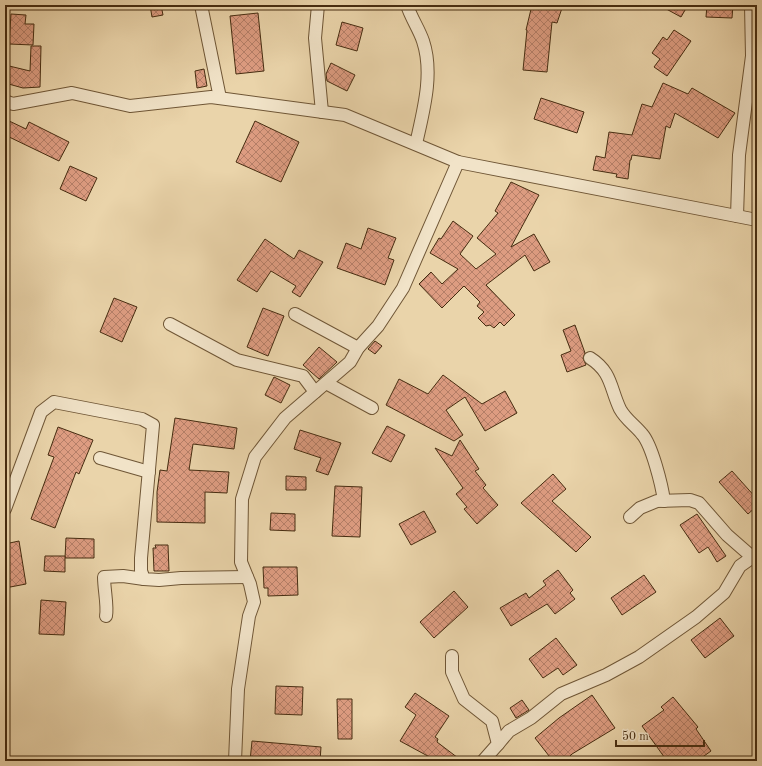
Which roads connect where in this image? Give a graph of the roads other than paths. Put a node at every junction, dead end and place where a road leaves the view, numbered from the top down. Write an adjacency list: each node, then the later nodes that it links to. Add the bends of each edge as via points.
1 (200, 5): 5 (street)
2 (318, 5): 7 (street, via 315,38)
3 (407, 5): 8 (street, via 423,42 428,71 426,97)
4 (751, 5): 10 (street, via 752,56 739,155)
5 (220, 98): 6 (street, via 130,106 72,93 13,104); 7 (street)
6 (5, 101)
7 (322, 112): 8 (street, via 345,115)
8 (416, 144): 9 (street)
9 (458, 162): 10 (street); 14 (street, via 403,288 378,326)
10 (737, 216): 11 (street)
11 (757, 220)
12 (295, 314): 14 (street)
13 (170, 324): 17 (street, via 237,360 303,376)
14 (358, 348): 16 (street, via 350,362)
15 (590, 358): 21 (street, via 600,364 608,375 613,394 625,418 648,442)
16 (326, 383): 17 (street); 18 (street)
17 (315, 392): 25 (street, via 285,418 255,457 242,499 241,562)
18 (372, 408)
19 (100, 458): 20 (street)
20 (149, 472): 22 (street, via 153,425 142,419 54,402 42,412); 26 (street, via 141,558)
21 (664, 501): 23 (street, via 646,505); 24 (street, via 690,500 699,503 727,535)
22 (5, 509)
23 (630, 517)
24 (754, 555): 29 (street, via 740,566 724,593 696,616 639,657 606,675 561,694 531,718 509,731)
25 (247, 577): 26 (street, via 159,580); 30 (street, via 254,602 249,616 238,689)
26 (144, 578): 27 (street, via 104,577 108,609)
27 (106, 616)
28 (452, 656): 29 (street, via 452,672 464,699 492,721)
29 (498, 744): 31 (street)
30 (235, 761)
31 (483, 761)

